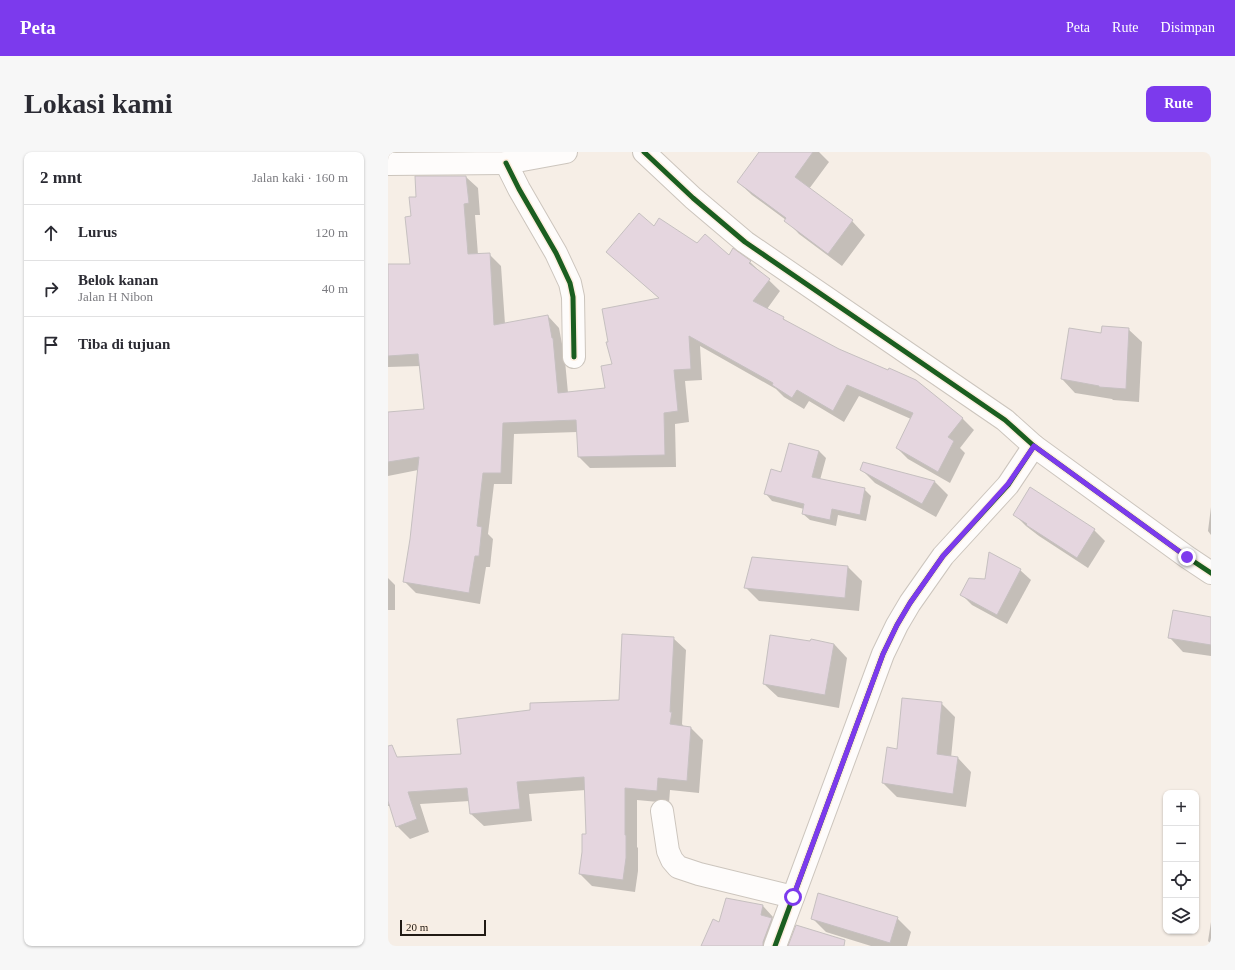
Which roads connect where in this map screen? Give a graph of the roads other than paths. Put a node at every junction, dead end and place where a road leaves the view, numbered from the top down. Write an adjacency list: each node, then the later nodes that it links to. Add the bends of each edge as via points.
1 (566, 152): 3 (street)
2 (644, 152): 6 (street, via 744,242 1005,420)
3 (506, 163): 4 (street); 5 (street, via 518,189 556,252 570,283 573,297)
4 (388, 164)
5 (574, 357)
6 (1034, 446): 7 (street); 9 (street, via 1008,484 943,556 897,625 883,654)
7 (1211, 572)
8 (662, 811): 9 (street, via 668,851 678,867)
9 (793, 897): 10 (street)
10 (775, 946)

